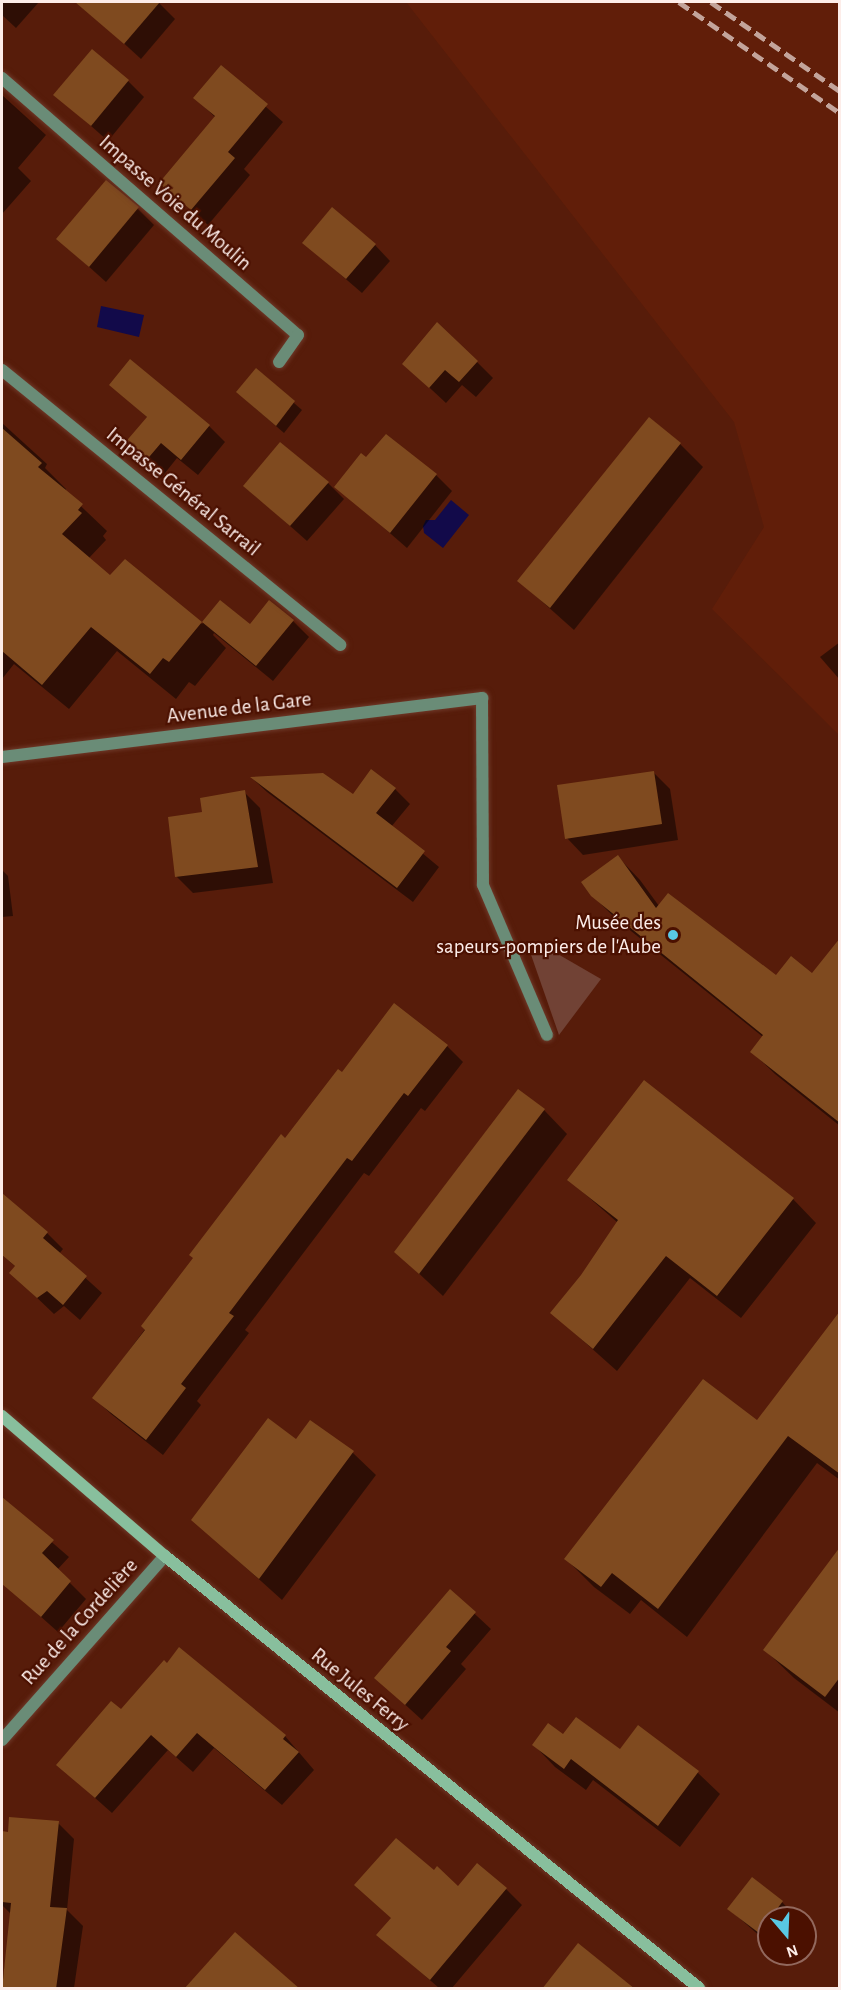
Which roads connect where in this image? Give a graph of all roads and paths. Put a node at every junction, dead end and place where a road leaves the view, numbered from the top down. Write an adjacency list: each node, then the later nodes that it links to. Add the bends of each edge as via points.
1 (2, 78): 2 (street, Impasse Voie du Moulin, via 298,335)
2 (279, 362)
3 (2, 369): 4 (street, Impasse Général Sarrail)
4 (340, 645)
5 (2, 757): 6 (street, Avenue de la Gare, via 482,698 483,885)
6 (548, 1035)
7 (2, 1416): 8 (street, Rue Jules Ferry)
8 (165, 1556): 9 (street, Rue de la Cordelière); 10 (street, Rue Jules Ferry)
9 (2, 1740)
10 (699, 1989)

